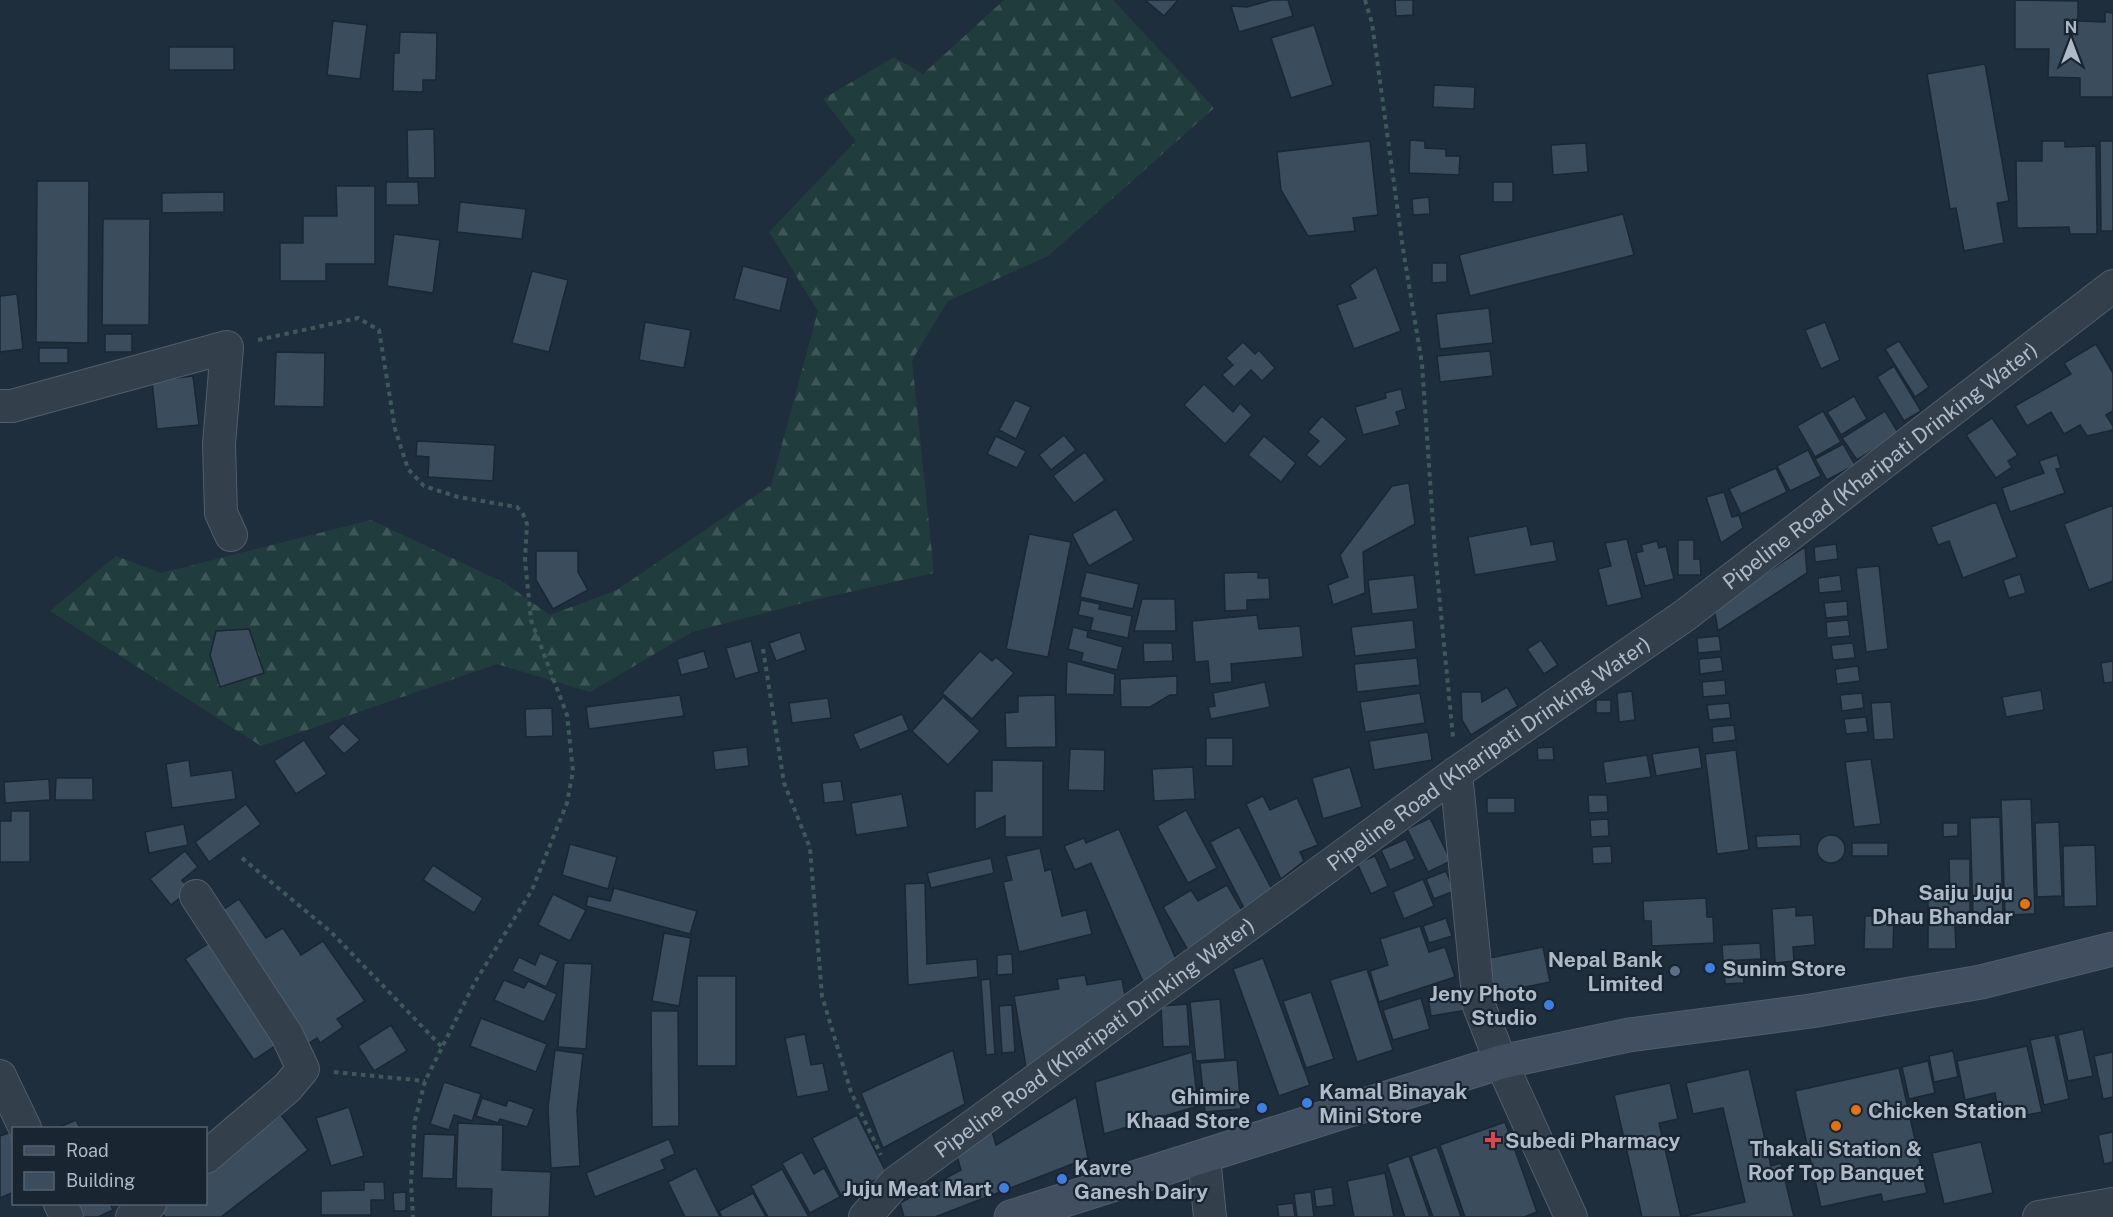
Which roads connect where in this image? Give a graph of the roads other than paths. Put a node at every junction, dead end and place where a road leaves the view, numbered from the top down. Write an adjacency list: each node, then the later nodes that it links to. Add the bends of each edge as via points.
1 (2113, 286): 4 (street, Pipeline Road (Kharipati Drinking Water), via 1684,616)
2 (0, 406): 3 (street, via 12,406 227,347 219,444 221,513)
3 (231, 535)
4 (1456, 773): 7 (street, via 1479,1006); 15 (street, Pipeline Road (Kharipati Drinking Water), via 895,1183)
5 (196, 896): 10 (street, via 287,1035 303,1069 287,1088)
6 (2113, 949): 7 (main road, via 1981,982 1811,1011 1629,1035)
7 (1501, 1062): 11 (main road); 18 (street)
8 (0, 1076): 9 (street)
9 (25, 1127)
10 (207, 1156)
11 (1204, 1157): 16 (main road); 17 (street)
12 (2113, 1204): 19 (street)
13 (147, 1205): 14 (street)
14 (132, 1217)
15 (865, 1217)
16 (1011, 1217)
17 (1210, 1217)
18 (1571, 1217)
19 (2039, 1217)

